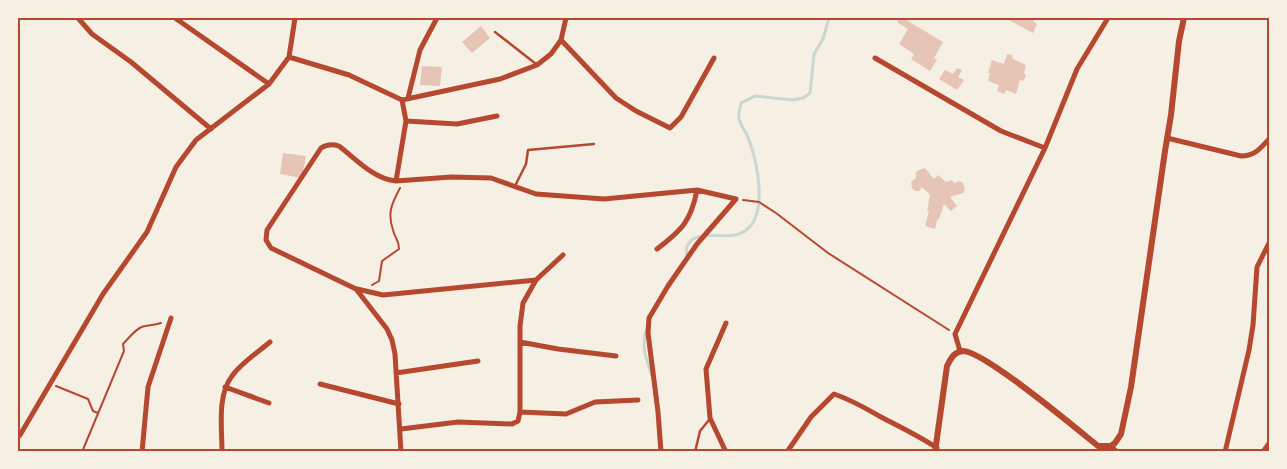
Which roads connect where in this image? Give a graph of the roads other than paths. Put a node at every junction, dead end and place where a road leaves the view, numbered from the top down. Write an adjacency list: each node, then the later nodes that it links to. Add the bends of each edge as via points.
1 (78, 18): 19 (street, via 92,34)
2 (175, 18): 14 (street)
3 (295, 18): 10 (street)
4 (437, 18): 15 (street, via 420,50)
5 (566, 18): 9 (street)
6 (1108, 18): 23 (street, via 1077,69)
7 (1184, 18): 20 (street)
8 (495, 32): 13 (lane)
9 (561, 40): 11 (street, via 616,98 670,128 682,117); 13 (street)
10 (289, 57): 14 (street); 16 (street, via 349,75)
11 (714, 58)
12 (875, 58): 23 (street, via 1001,131)
13 (537, 65): 15 (street, via 500,79)
14 (269, 84): 19 (street)
15 (408, 98): 16 (street)
16 (402, 100): 18 (street)
17 (497, 116): 18 (street, via 456,124)
18 (406, 120): 24 (street)
19 (211, 129): 48 (street, via 196,140 176,167 147,232 103,294)
20 (1167, 138): 21 (street, via 1241,156 1257,152); 50 (street, via 1131,387 1121,434)
21 (1270, 138)
22 (594, 144): 25 (lane, via 528,150 526,164)
23 (1045, 148): 36 (street, via 955,334)
24 (396, 181): 25 (street, via 491,178); 31 (street, via 377,176 340,146 325,145 268,230 266,240 271,248)
25 (514, 187): 26 (street, via 536,194 604,199)
26 (697, 190): 28 (street, via 691,214 684,225); 55 (street, via 736,199 696,244 649,318)
27 (1270, 241): 60 (street, via 1257,267 1249,350)
28 (657, 249)
29 (563, 255): 30 (street)
30 (536, 280): 31 (street, via 382,295); 35 (street, via 523,303)
31 (356, 289): 39 (street, via 392,340)
32 (171, 318): 52 (street, via 148,387)
33 (726, 323): 46 (street, via 706,369)
34 (270, 342): 41 (street, via 231,376)
35 (520, 342): 37 (street); 45 (street)
36 (960, 351): 50 (street, via 979,356 1098,446); 51 (street, via 953,355 947,366)
37 (616, 356)
38 (478, 361): 39 (street)
39 (396, 373): 44 (street)
40 (320, 384): 44 (street)
41 (225, 387): 43 (street); 53 (street)
42 (638, 400): 45 (street, via 595,402 566,414)
43 (270, 403)
44 (399, 404): 47 (street)
45 (520, 412): 47 (street, via 518,421 512,424 458,422)
46 (710, 418): 56 (lane, via 700,430); 57 (street)
47 (401, 428): 54 (street)
48 (18, 437)
49 (1270, 442): 61 (street)
50 (1111, 446): 59 (street)
51 (936, 450): 58 (street, via 914,433 834,394 811,417)
52 (142, 452)
53 (222, 452)
54 (401, 452)
55 (661, 452)
56 (695, 452)
57 (726, 452)
58 (787, 452)
59 (1117, 452)
60 (1225, 452)
61 (1263, 452)

